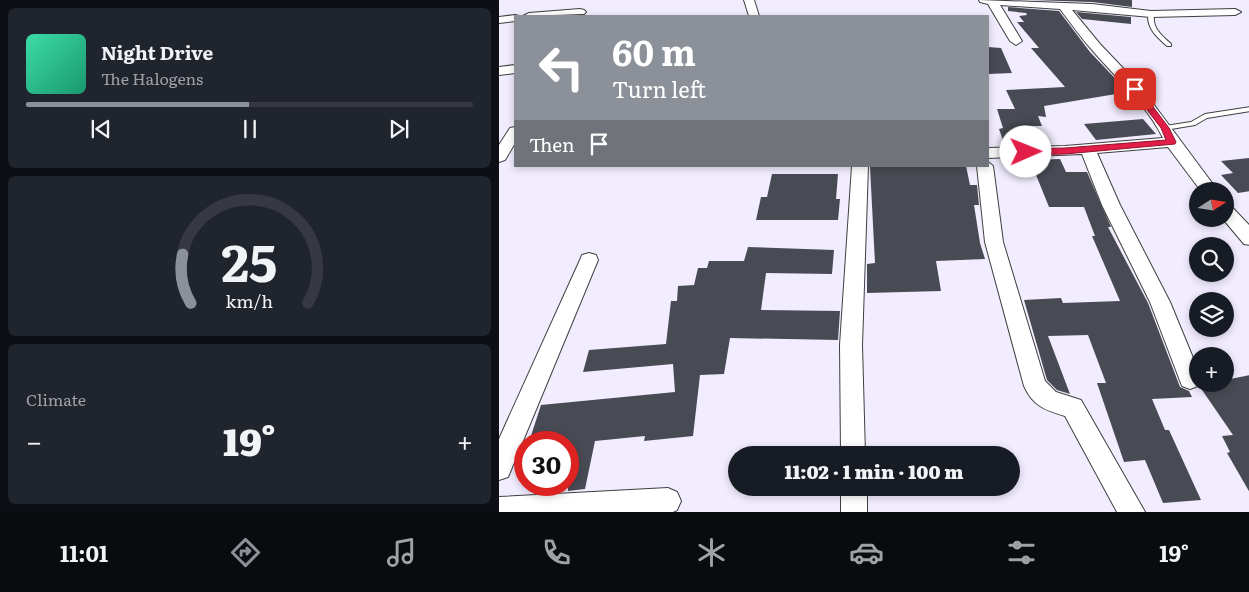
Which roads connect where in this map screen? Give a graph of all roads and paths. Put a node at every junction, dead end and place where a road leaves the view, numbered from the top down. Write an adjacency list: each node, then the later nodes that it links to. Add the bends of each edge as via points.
1 (749, 0): 10 (street)
2 (988, 0): 4 (street); 14 (street)
3 (1219, 0): 11 (street)
4 (1016, 2): 6 (street)
5 (1079, 3): 6 (street); 8 (street)
6 (1063, 6): 19 (street)
7 (579, 9): 9 (street)
8 (1151, 14): 11 (street); 15 (lane, via 1149,22 1153,30)
9 (536, 15)
10 (754, 15)
11 (1242, 15)
12 (514, 18): 13 (street)
13 (499, 20)
14 (1016, 41)
15 (1169, 45)
16 (514, 70): 17 (street)
17 (499, 71)
18 (1249, 109): 19 (lane, via 1205,116 1193,124)
19 (1165, 128): 21 (street)
20 (514, 133): 24 (street)
21 (1172, 142): 22 (street); 27 (street)
22 (1088, 149): 23 (street); 31 (street, via 1111,205 1160,302)
23 (989, 153)
24 (499, 157)
25 (859, 167): 32 (street, via 851,345)
26 (985, 167): 38 (street, via 994,242 1035,386 1049,401 1073,407)
27 (1202, 182)
28 (1234, 220): 29 (street)
29 (1249, 238)
30 (589, 260): 33 (street)
31 (1189, 376)
32 (853, 446)
33 (499, 468)
34 (854, 496): 37 (street)
35 (668, 501): 36 (street)
36 (499, 510)
37 (854, 512)
38 (1132, 512)

